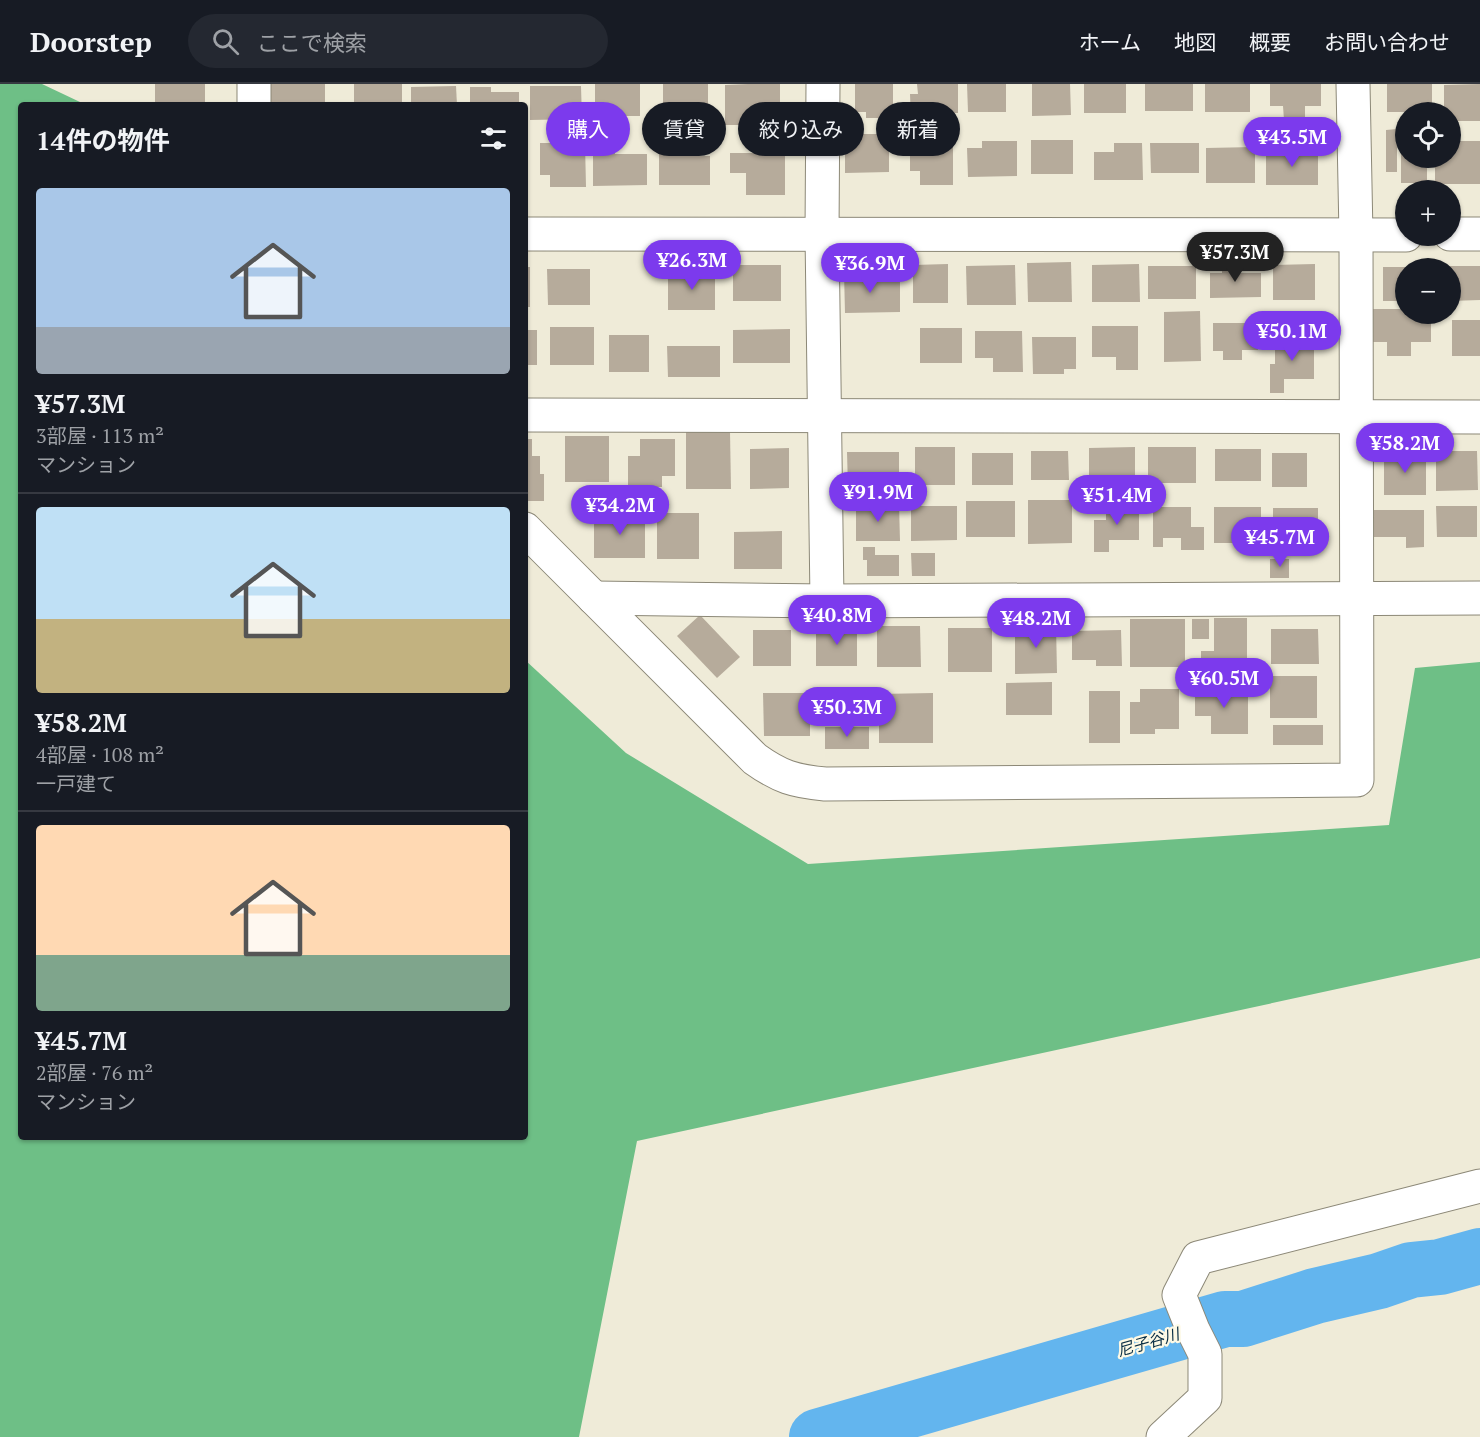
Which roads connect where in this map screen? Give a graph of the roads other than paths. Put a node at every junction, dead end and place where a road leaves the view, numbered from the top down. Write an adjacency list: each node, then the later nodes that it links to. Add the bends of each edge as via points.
1 (254, 84): 4 (street)
2 (823, 84): 6 (street)
3 (1353, 84): 9 (street)
4 (254, 102)
5 (528, 234): 6 (street)
6 (822, 234): 9 (street); 12 (street)
7 (1461, 234): 8 (street)
8 (1480, 234)
9 (1356, 235): 10 (street); 13 (street)
10 (1395, 235)
11 (528, 415): 12 (street)
12 (825, 416): 13 (street); 19 (street)
13 (1355, 417): 14 (street); 18 (street)
14 (1480, 417)
15 (528, 532): 16 (street)
16 (594, 598): 18 (street, via 755,759 800,782 825,784 1357,780); 19 (street)
17 (1480, 598): 18 (street)
18 (1356, 600): 19 (street)
19 (827, 601)
20 (1480, 1186): 21 (street, via 1198,1258 1179,1295 1205,1354 1205,1398)
21 (1163, 1437)

